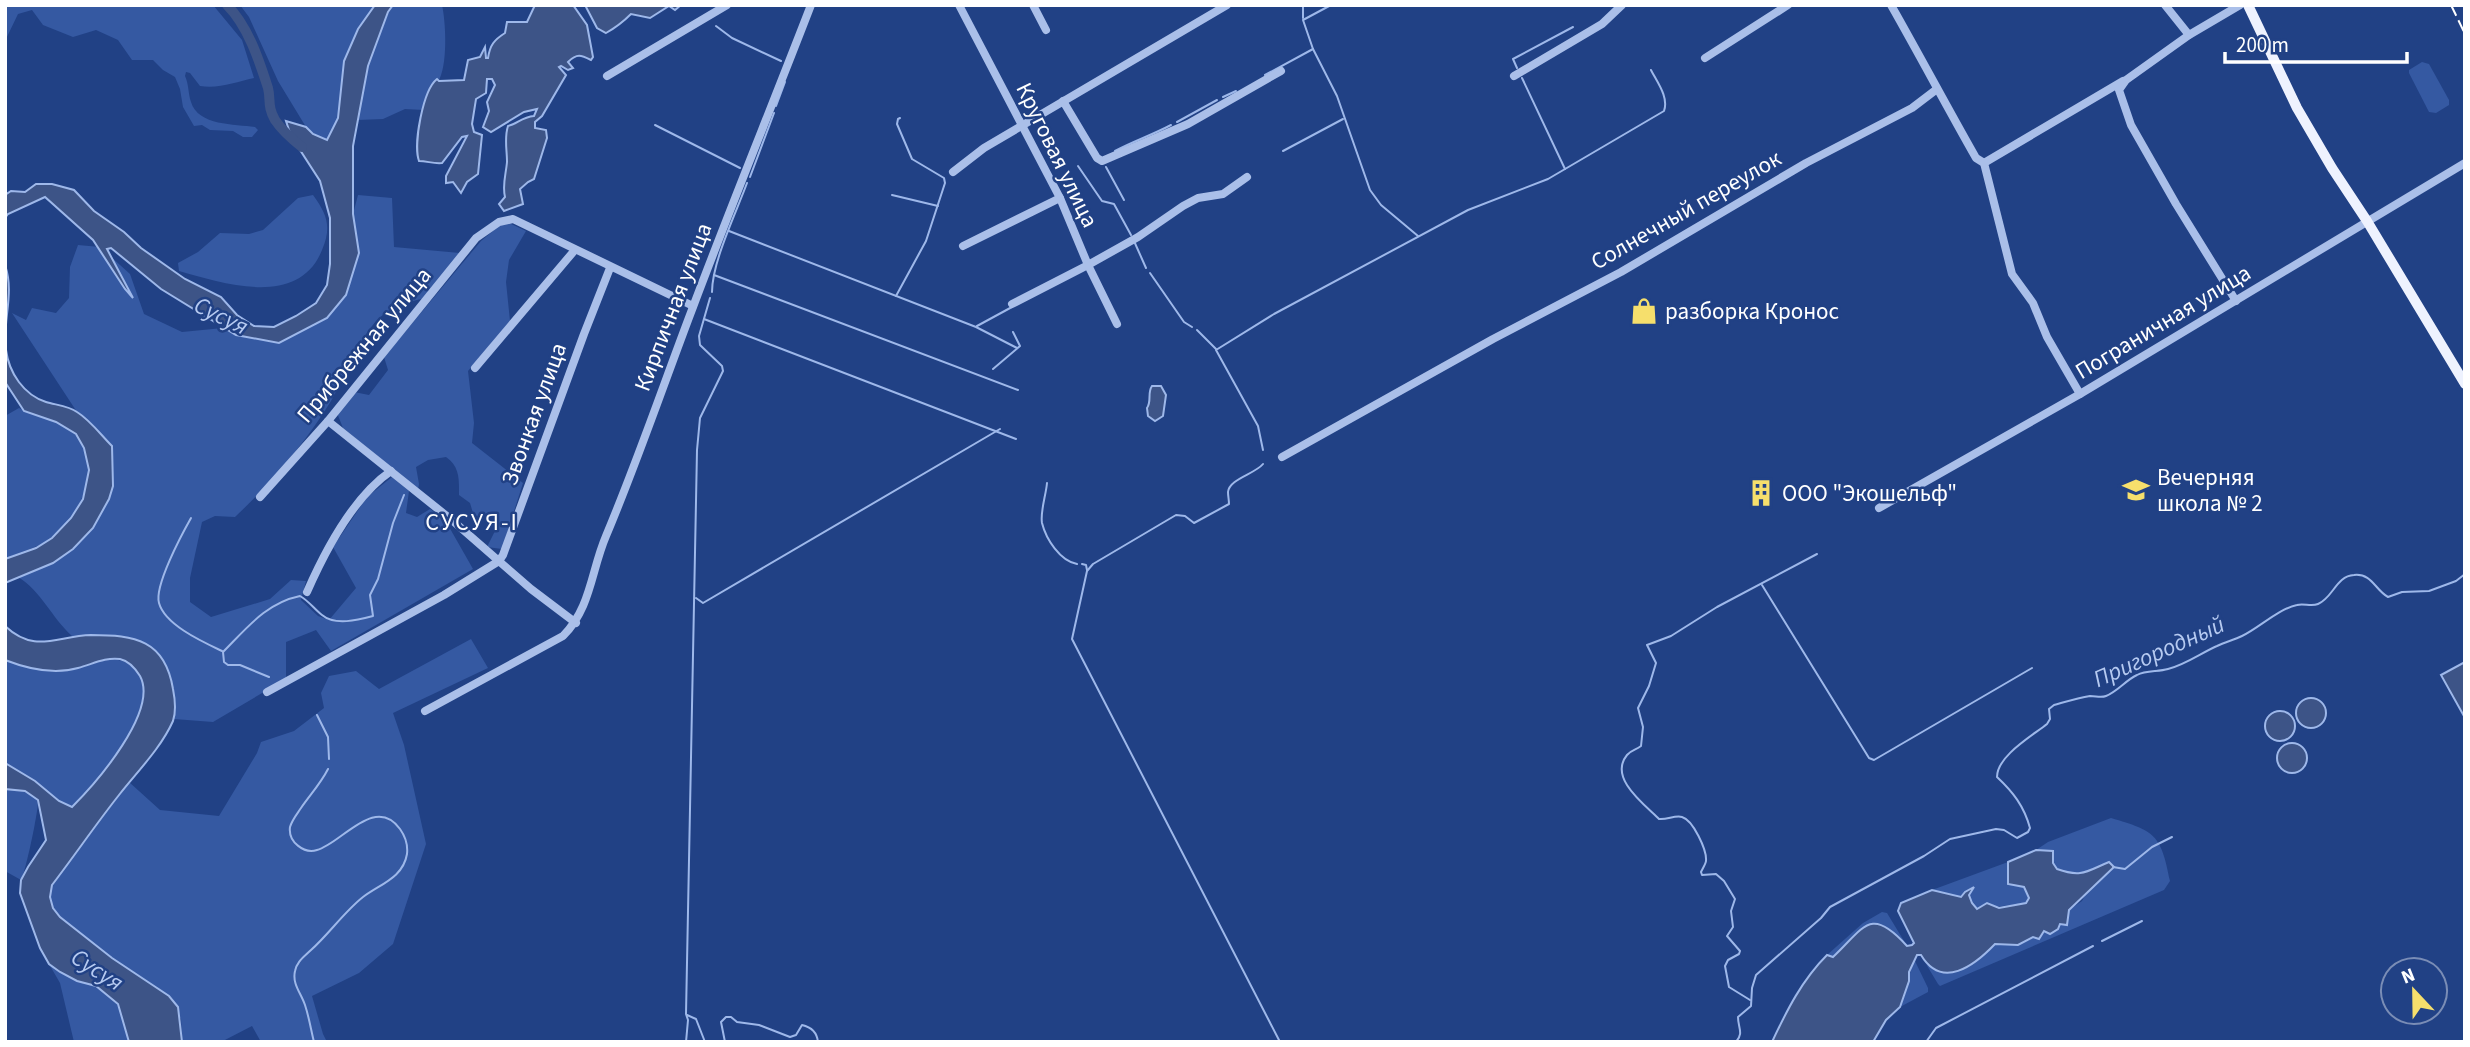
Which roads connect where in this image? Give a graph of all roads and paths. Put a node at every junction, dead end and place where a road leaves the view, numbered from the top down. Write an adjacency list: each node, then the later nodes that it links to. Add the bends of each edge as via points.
1 (727, 5): 16 (street)
2 (811, 5): 34 (street, Кирпичная улица)
3 (959, 5): 21 (street, Круговая улица)
4 (1033, 5): 12 (street)
5 (1227, 5): 20 (street)
6 (1622, 5): 17 (street, via 1602,23)
7 (1788, 5): 14 (street)
8 (1891, 5): 19 (street)
9 (2165, 5): 13 (street)
10 (2240, 5): 13 (street)
11 (2248, 5): 27 (main road, via 2297,108)
12 (1046, 30)
13 (2189, 35): 18 (street)
14 (1705, 58)
15 (1281, 71): 20 (street, via 1188,124 1102,161)
16 (607, 76)
17 (1514, 76)
18 (2126, 80): 22 (street); 32 (street, via 2119,90 2131,125)
19 (1937, 89): 22 (street); 40 (street, Солнечный переулок, via 1912,108 1806,163 1621,272)
20 (1063, 101): 21 (street)
21 (1023, 125): 24 (street); 26 (street, Круговая улица)
22 (1983, 163): 38 (street, via 2012,274 2033,303)
23 (2465, 163): 27 (street, Пограничная улица)
24 (953, 172)
25 (1247, 177): 30 (street, via 1223,194 1183,206)
26 (1060, 198): 28 (street); 30 (street, Круговая улица)
27 (2367, 220): 32 (street, Пограничная улица); 37 (main road)
28 (963, 246)
29 (574, 251): 31 (street); 36 (street); 39 (street, Прибрежная улица, via 513,219 499,222 476,238)
30 (1088, 265): 33 (street); 35 (street, Круговая улица)
31 (610, 268): 34 (street); 44 (street, Звонкая улица)
32 (2236, 301): 38 (street, Пограничная улица)
33 (1012, 304)
34 (693, 306): 46 (street, Кирпичная улица)
35 (1117, 324)
36 (475, 368)
37 (2465, 384)
38 (2080, 394): 43 (street, Пограничная улица)
39 (328, 421): 41 (street); 42 (street, Прибрежная улица)
40 (1282, 457)
41 (391, 471): 44 (street); 45 (street, via 369,489 328,546)
42 (260, 497)
43 (1879, 508)
44 (499, 561): 46 (street); 47 (street)
45 (307, 592)
46 (576, 623): 48 (street, via 563,636)
47 (267, 692)
48 (425, 711)

